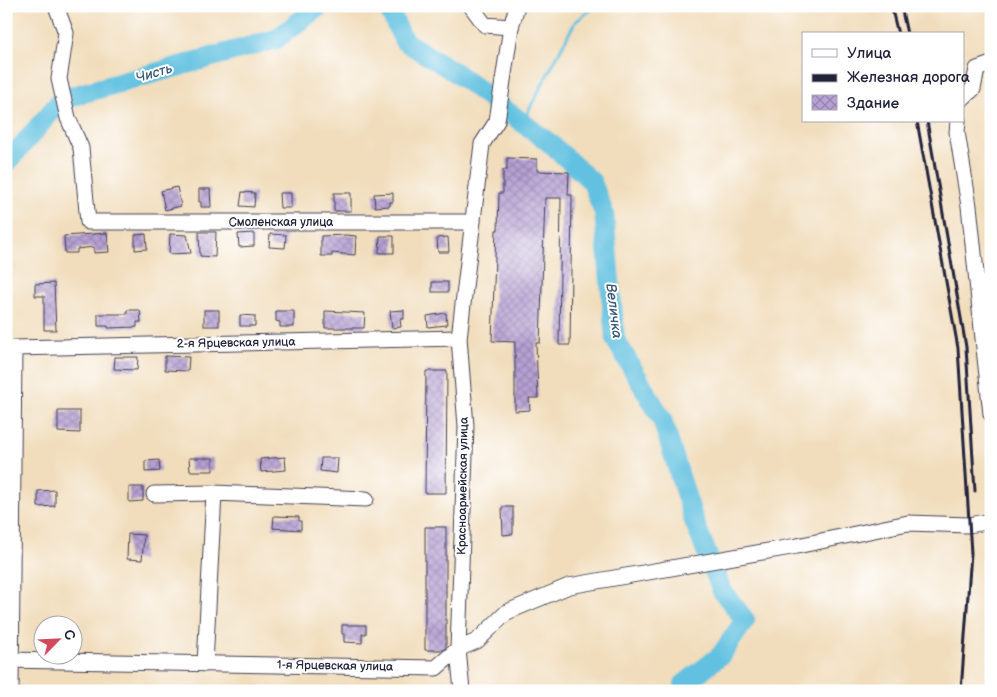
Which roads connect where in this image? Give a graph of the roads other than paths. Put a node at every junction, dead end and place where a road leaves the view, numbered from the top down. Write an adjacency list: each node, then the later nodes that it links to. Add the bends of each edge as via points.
1 (56, 6): 8 (street, Смоленская улица, via 66,33 59,79 68,118 82,148 88,222)
2 (471, 6): 4 (street, via 485,25)
3 (517, 6): 4 (street, Красноармейская улица)
4 (511, 28): 8 (street, Красноармейская улица, via 497,121 482,144)
5 (991, 64): 6 (street, via 977,69 972,90)
6 (964, 97)
7 (958, 122): 10 (street)
8 (473, 222): 9 (street, Красноармейская улица)
9 (459, 338): 15 (street, 2-я Ярцевская улица, via 14,348); 16 (street, Красноармейская улица, via 466,426)
10 (991, 414)
11 (214, 493): 12 (street); 13 (street); 18 (street)
12 (154, 494)
13 (366, 499)
14 (991, 521): 16 (street, 1-я Ярцевская улица, via 970,525 908,523 569,586 506,612 477,641)
15 (9, 546): 17 (street)
16 (458, 649): 18 (street, 1-я Ярцевская улица, via 436,668); 20 (street, Красноармейская улица)
17 (9, 660): 18 (street, 1-я Ярцевская улица); 19 (street)
18 (205, 664)
19 (11, 691)
20 (462, 691)

